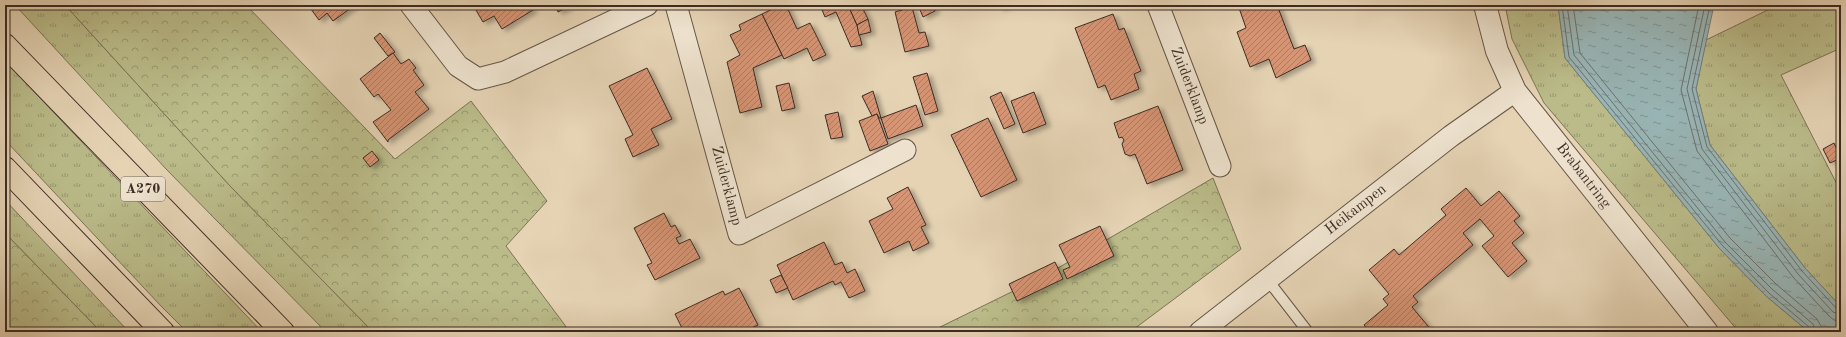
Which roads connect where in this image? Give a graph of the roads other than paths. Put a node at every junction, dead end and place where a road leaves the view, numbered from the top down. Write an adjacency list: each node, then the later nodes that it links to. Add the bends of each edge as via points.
1 (411, 5): 2 (street, via 458,66 478,79 505,72)
2 (648, 5)
3 (676, 5): 8 (street, Zuiderklamp, via 739,234)
4 (1158, 5): 9 (street, Zuiderklamp)
5 (1485, 5): 7 (street, Brabantring, via 1497,51)
6 (5, 45): 13 (highway, A270)
7 (1515, 91): 11 (street, Heikampen, via 1451,136); 16 (street, Brabantring)
8 (905, 150)
9 (1220, 166)
10 (5, 168): 12 (highway)
11 (1268, 279): 14 (street, Heikampen); 15 (lane)
12 (163, 332)
13 (283, 332)
14 (1200, 332)
15 (1308, 332)
16 (1707, 332)

